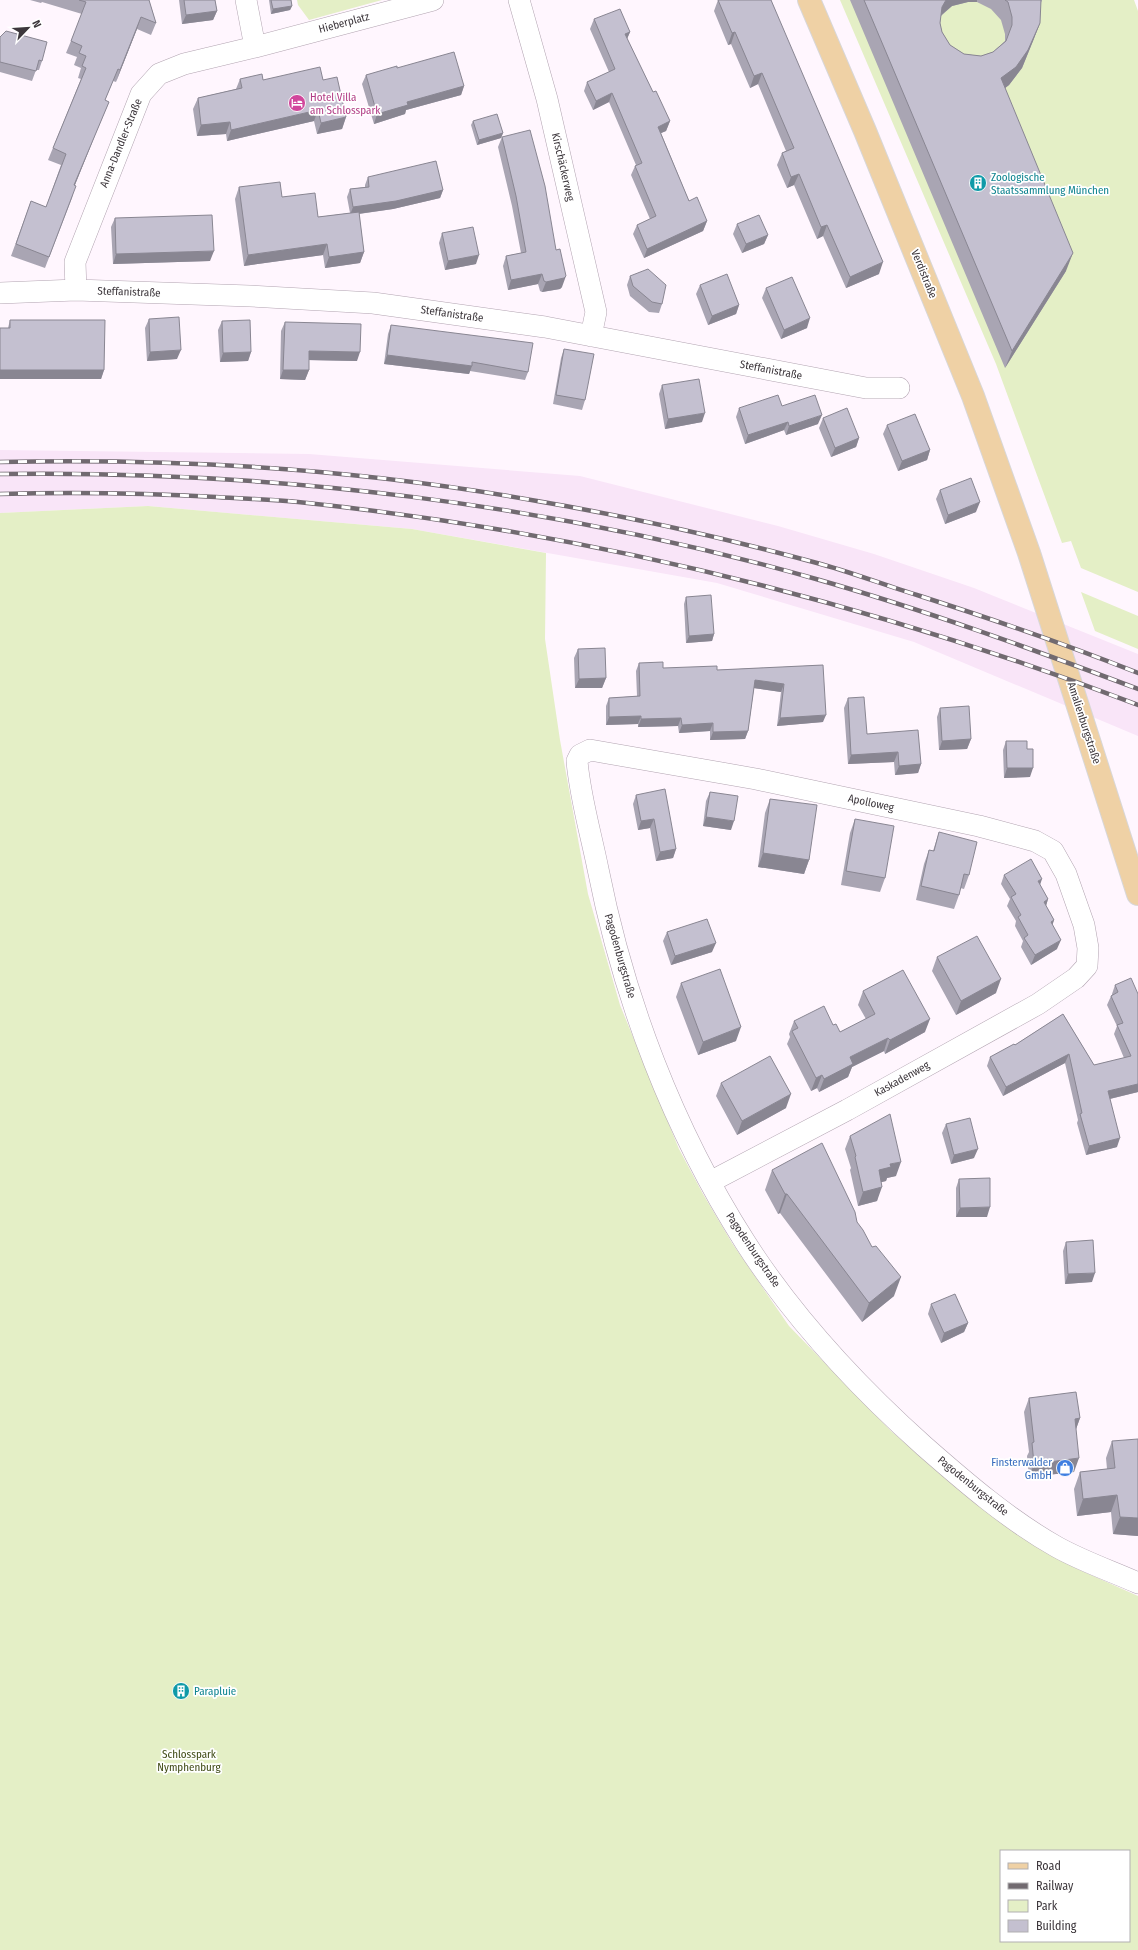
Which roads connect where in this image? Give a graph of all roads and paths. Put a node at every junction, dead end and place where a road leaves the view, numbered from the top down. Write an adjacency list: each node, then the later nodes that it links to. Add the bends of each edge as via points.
1 (246, 0): 5 (street)
2 (433, 0): 5 (street, Hieberplatz)
3 (520, 0): 8 (street, Kirschäckerweg, via 547,101 596,312)
4 (809, 0): 10 (main road, Verdistraße, via 951,340)
5 (254, 47): 6 (street, Anna-Dandler-Straße, via 184,64 159,74 141,94 75,262)
6 (76, 290): 7 (street, Steffanistraße); 8 (street, Steffanistraße, via 373,303)
7 (0, 293)
8 (592, 336): 9 (street, Steffanistraße, via 866,388)
9 (899, 388)
10 (1029, 553): 12 (main road, Amalienburgstraße)
11 (578, 768): 13 (street, Apolloweg, via 577,761 580,755 590,750 756,779 979,826 1035,841 1053,852 1066,874 1084,925 1088,948); 14 (street, Pagodenburgstraße, via 603,894 621,966 647,1042 683,1132)
12 (1138, 894)
13 (1087, 966): 14 (street, Kaskadenweg, via 1076,978 1038,1004 847,1110)
14 (710, 1182): 15 (street, Pagodenburgstraße, via 746,1243 788,1301 840,1363 892,1418 1019,1523 1058,1548)
15 (1138, 1583)

